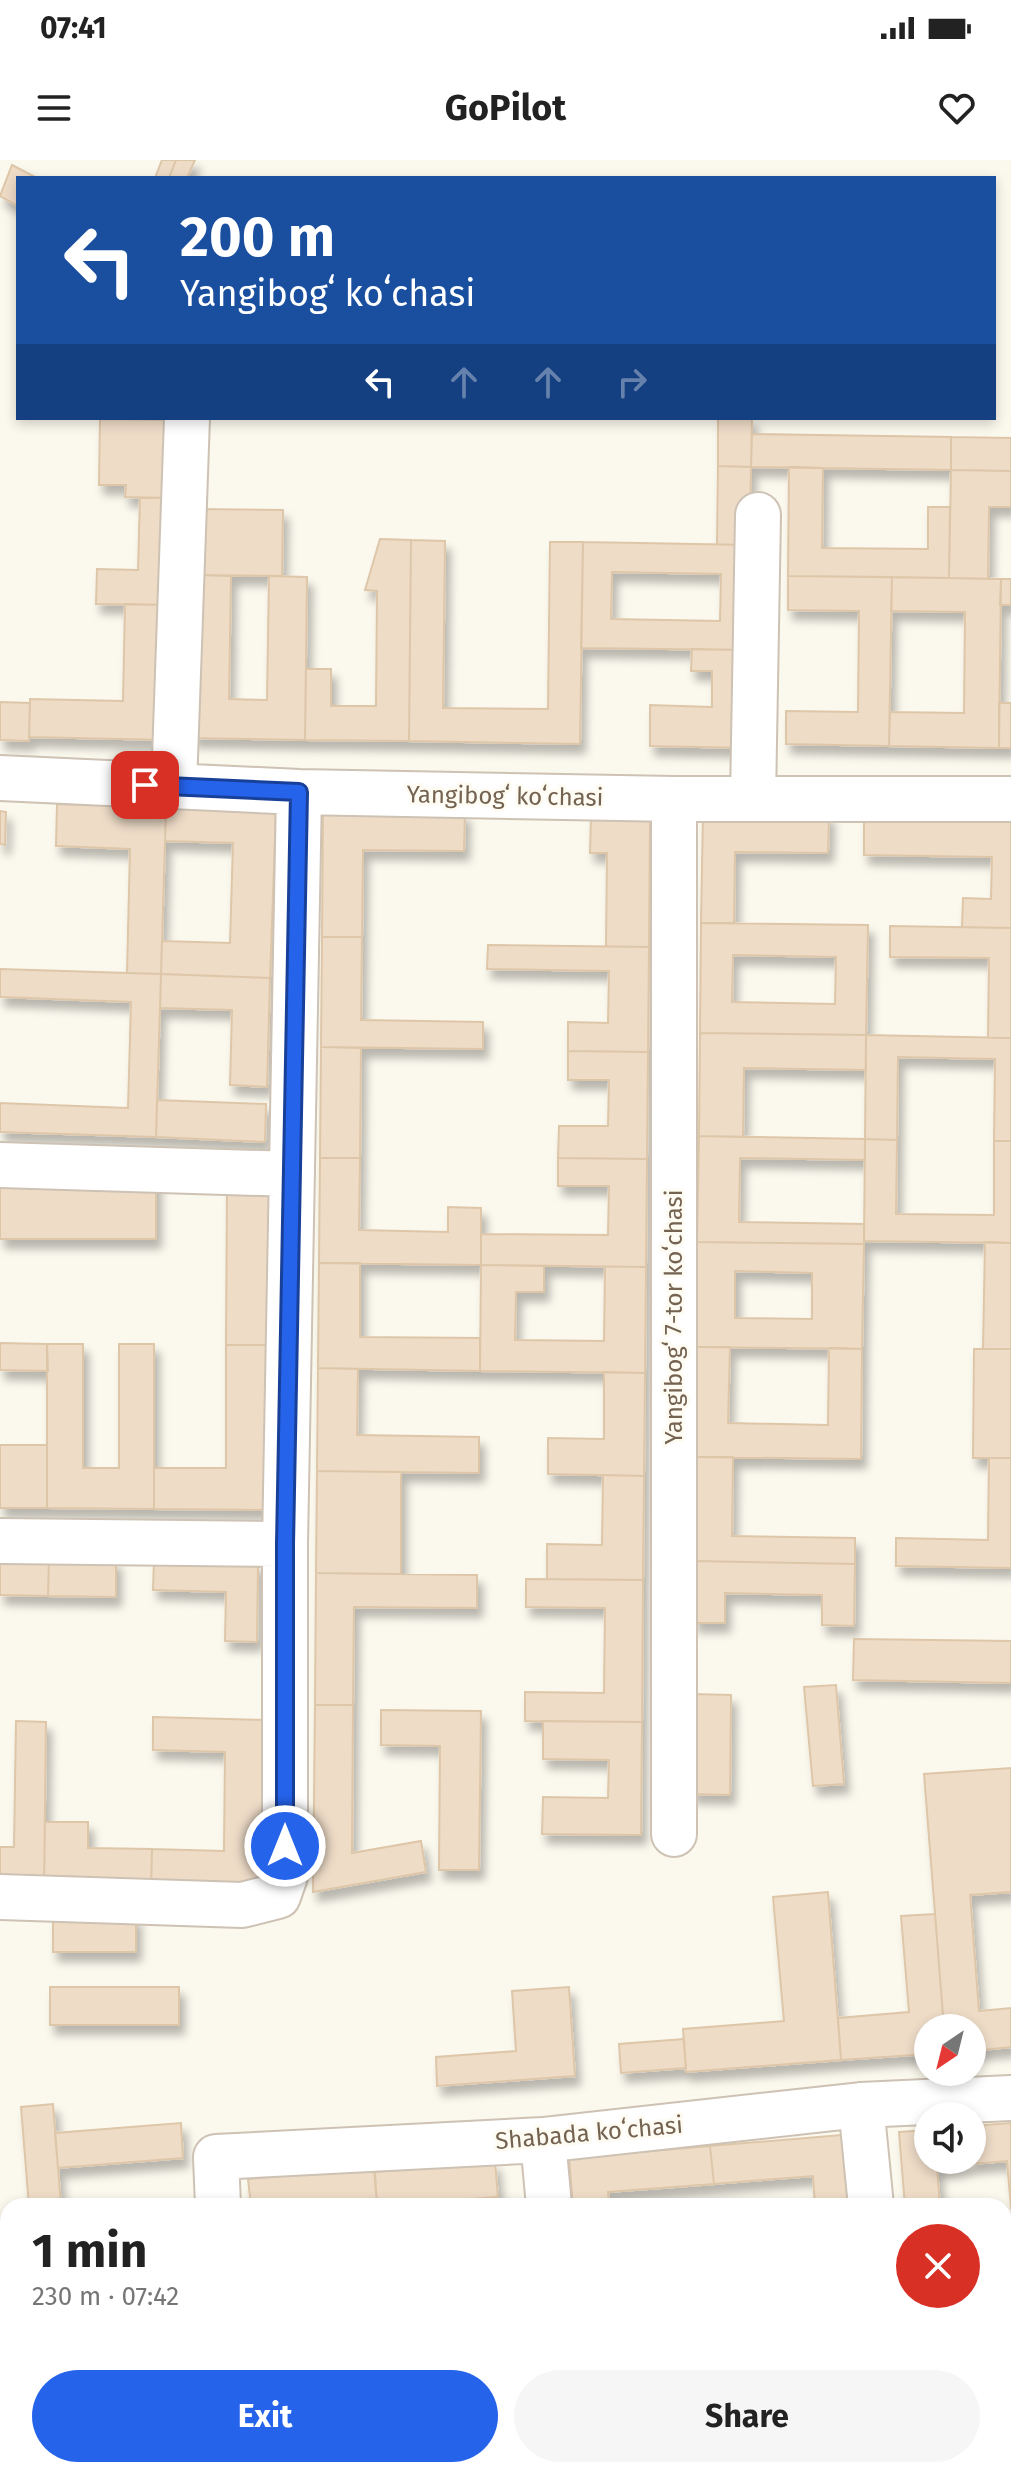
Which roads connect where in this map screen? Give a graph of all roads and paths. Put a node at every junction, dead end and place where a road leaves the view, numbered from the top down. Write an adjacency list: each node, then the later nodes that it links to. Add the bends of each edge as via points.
1 (187, 420): 4 (street)
2 (758, 515): 7 (street)
3 (0, 778): 4 (street, Yangibogʻ koʻchasi)
4 (174, 786): 5 (street, Yangibogʻ koʻchasi)
5 (299, 792): 6 (street, Yangibogʻ koʻchasi); 10 (street)
6 (674, 799): 7 (street, Yangibogʻ koʻchasi); 13 (street, Yangibogʻ 7-tor koʻchasi)
7 (753, 799): 8 (street, Yangibogʻ koʻchasi)
8 (1011, 799)
9 (0, 1165): 10 (street)
10 (292, 1174): 12 (street)
11 (0, 1541): 12 (street)
12 (285, 1544): 14 (street, via 285,1876 278,1896 242,1905)
13 (674, 1834)
14 (0, 1897)
15 (1011, 2098): 16 (street, Shabada koʻchasi)
16 (861, 2105): 17 (street, Shabada koʻchasi); 20 (street)
17 (543, 2140): 18 (street, Shabada koʻchasi, via 216,2157); 19 (street)
18 (218, 2198)
19 (548, 2198)
20 (870, 2198)

